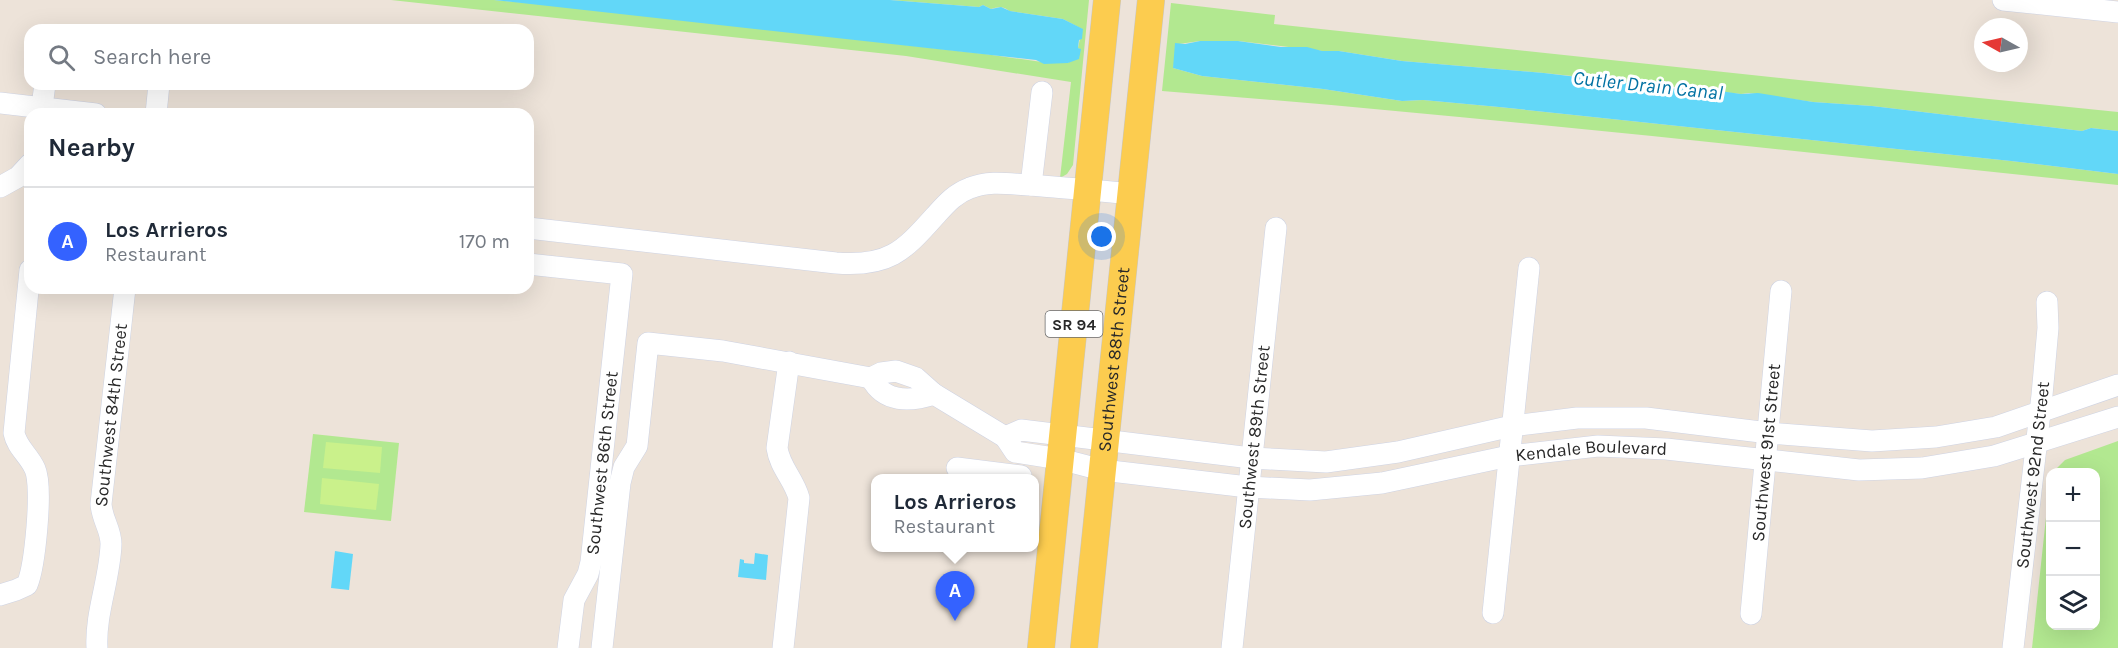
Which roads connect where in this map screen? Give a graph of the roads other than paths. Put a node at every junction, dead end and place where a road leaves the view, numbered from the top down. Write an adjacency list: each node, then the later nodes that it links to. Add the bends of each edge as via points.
1 (1107, 0): 15 (main road, SR 94)
2 (1151, 0): 16 (main road, Southwest 88th Street / SR 94)
3 (2003, 0): 4 (street)
4 (2118, 12)
5 (44, 90): 10 (street)
6 (158, 90): 11 (street)
7 (1042, 92): 13 (street)
8 (0, 103): 9 (street)
9 (26, 108)
10 (41, 108)
11 (157, 108)
12 (24, 170): 14 (street)
13 (1031, 185): 15 (street); 18 (street, via 988,183 967,189 951,198 901,252 859,263)
14 (0, 187)
15 (1088, 189): 16 (street); 35 (main road, SR 94)
16 (1131, 194): 33 (main road, Southwest 88th Street / SR 94)
17 (1276, 228): 37 (street, Southwest 89th Street)
18 (534, 229)
19 (534, 265): 46 (street, Southwest 86th Street, via 622,274 591,562 574,600)
20 (1529, 268): 30 (street)
21 (1781, 291): 31 (street, Southwest 91st Street)
22 (26, 294): 29 (street)
23 (124, 294): 45 (street, Southwest 84th Street, via 101,504 103,520 111,531 111,547)
24 (2048, 302): 27 (street, Southwest 92nd Street)
25 (789, 362): 32 (street, via 871,378 889,372 907,374); 47 (street, via 648,343 637,446 624,467 620,483); 48 (street, via 777,448 779,460 799,498)
26 (2118, 385): 27 (street, Kendale Boulevard)
27 (2039, 412): 31 (street, Kendale Boulevard, via 1996,427 1936,437 1872,441); 34 (street, Southwest 92nd Street)
28 (2118, 417): 34 (street, Kendale Boulevard)
29 (7, 419): 42 (street, via 15,440 35,469 38,483 33,561 27,585)
30 (1512, 426): 31 (street, Kendale Boulevard, via 1577,417 1646,417); 36 (street); 37 (street, Kendale Boulevard, via 1398,452 1326,462)
31 (1768, 433): 38 (street, Southwest 91st Street)
32 (1005, 437): 35 (street, via 1021,430); 39 (street, via 1011,474)
33 (1105, 441): 35 (street, Kendale Boulevard); 37 (street, Kendale Boulevard); 40 (main road, Southwest 88th Street / SR 94)
34 (2036, 443): 38 (street, Kendale Boulevard, via 1994,456 1915,469 1859,470); 52 (street, Southwest 92nd Street)
35 (1061, 447): 40 (street, Kendale Boulevard); 49 (main road, SR 94)
36 (1509, 456): 38 (street, Kendale Boulevard, via 1574,447 1618,446); 41 (street, Kendale Boulevard, via 1355,487); 43 (street)
37 (1251, 458): 41 (street, Southwest 89th Street)
38 (1766, 460): 44 (street, Southwest 91st Street)
39 (957, 468)
40 (1102, 470): 41 (street, Kendale Boulevard); 50 (main road, Southwest 88th Street / SR 94)
41 (1248, 487): 51 (street, Southwest 89th Street)
42 (0, 595)
43 (1493, 613)
44 (1751, 614)
45 (97, 648)
46 (568, 648)
47 (602, 648)
48 (783, 648)
49 (1041, 648)
50 (1084, 648)
51 (1232, 648)
52 (2013, 648)

